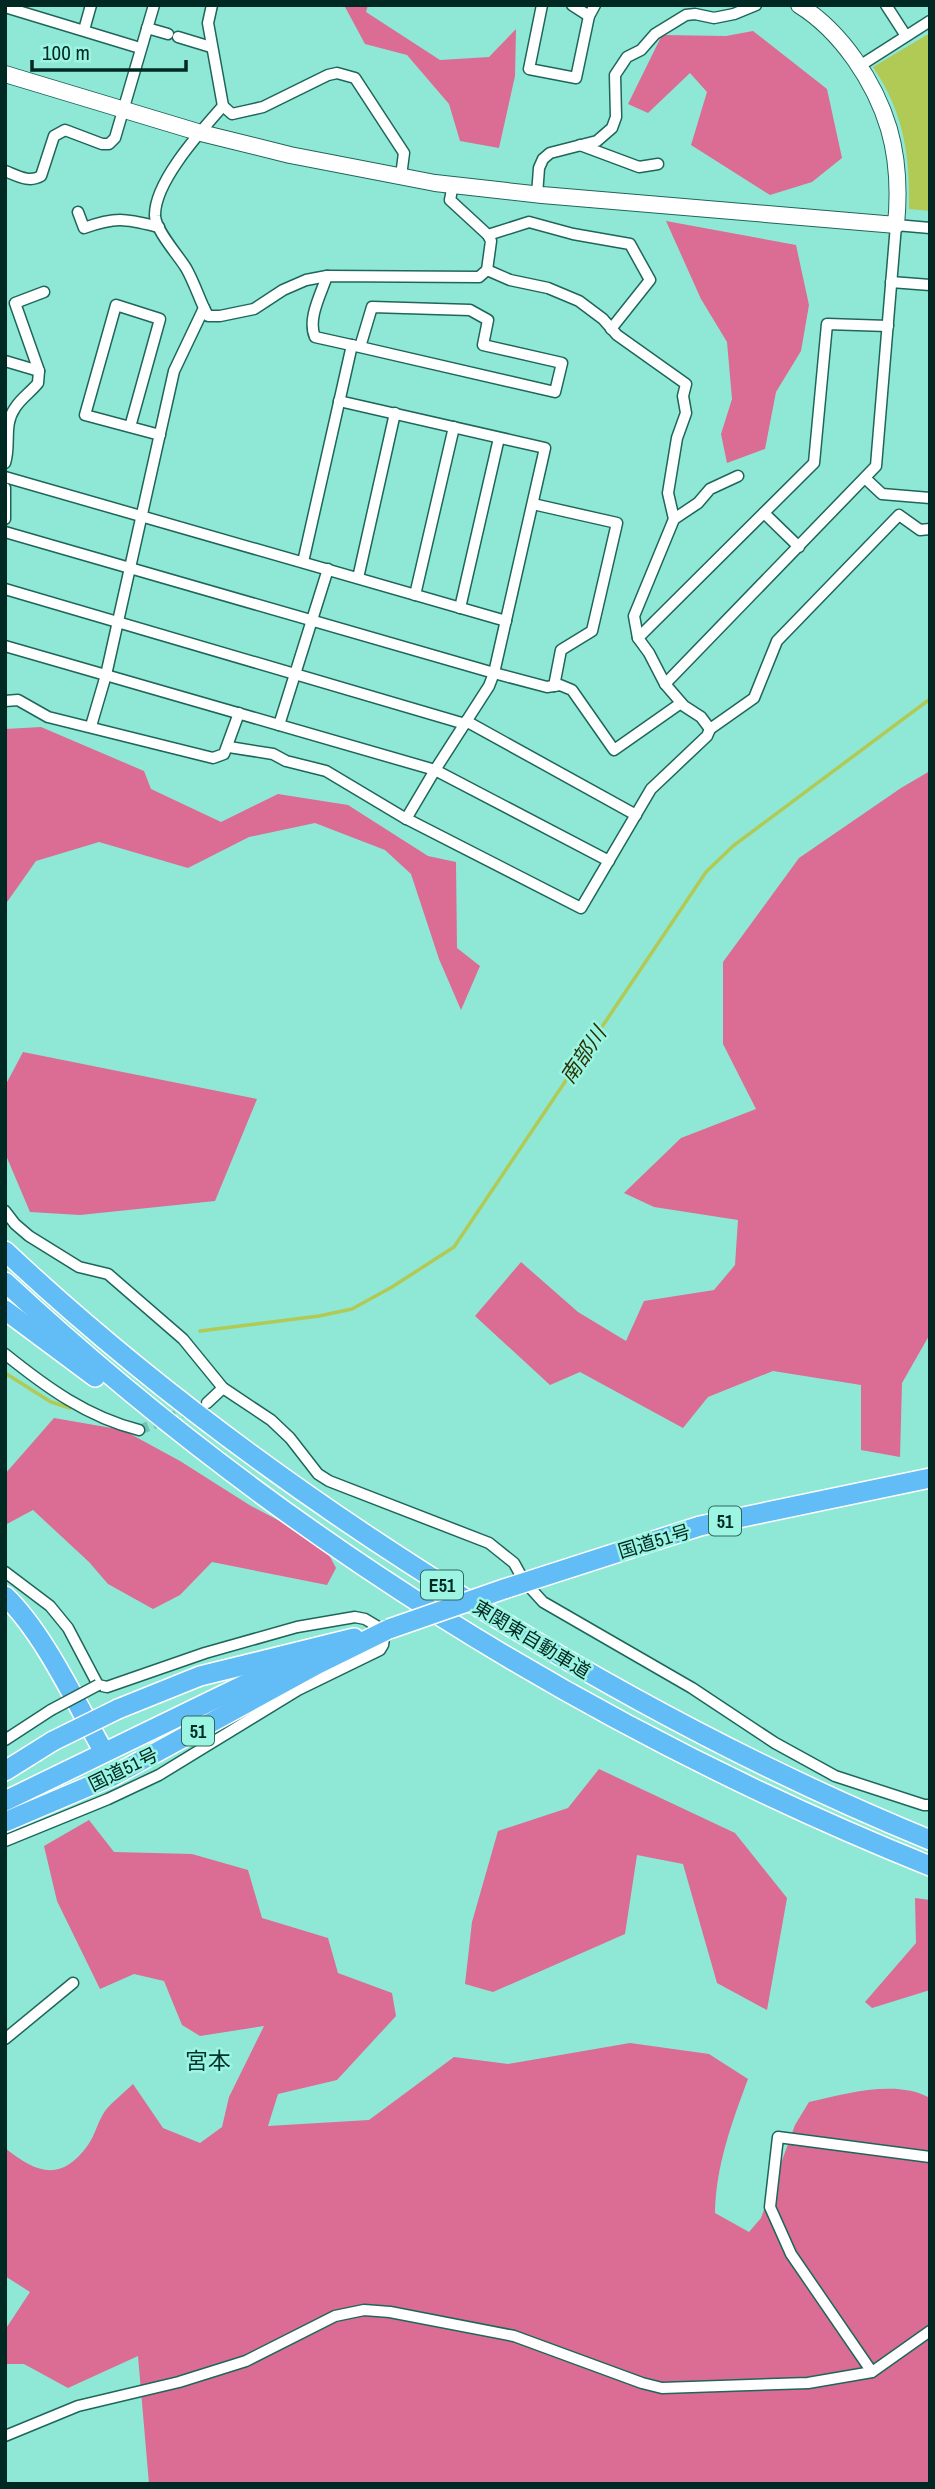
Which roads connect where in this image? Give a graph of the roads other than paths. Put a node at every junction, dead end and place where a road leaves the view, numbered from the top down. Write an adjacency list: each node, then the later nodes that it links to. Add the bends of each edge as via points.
1 (91, 5): 15 (street)
2 (154, 5): 14 (street)
3 (212, 5): 17 (street, via 208,23)
4 (542, 5): 12 (street, via 529,69 576,79)
5 (572, 5): 12 (street)
6 (595, 5): 12 (street)
7 (756, 5): 24 (street, via 714,18 686,15 655,34 627,57 615,75 612,128 597,141)
8 (799, 5): 19 (street, via 824,24)
9 (886, 5): 16 (street)
10 (5, 7): 11 (street)
11 (27, 9): 15 (street)
12 (589, 16)
13 (930, 21): 16 (street)
14 (147, 28): 17 (street); 18 (street)
15 (84, 30): 18 (street)
16 (906, 36): 19 (street)
17 (211, 47): 21 (street)
18 (140, 48): 22 (street)
19 (858, 67): 31 (street, via 889,129 897,182)
20 (5, 74): 22 (street)
21 (223, 106): 23 (street); 27 (street, via 232,114 263,107 328,75 355,78 404,153)
22 (123, 109): 23 (street); 26 (street, via 109,144 65,130 54,136 41,176 29,180)
23 (201, 132): 27 (street); 32 (street, via 159,195 155,218)
24 (580, 145): 25 (street, via 639,167); 29 (street, via 543,159)
25 (658, 164)
26 (5, 171)
27 (401, 176): 28 (street)
28 (453, 184): 29 (street); 34 (street, via 450,200)
29 (537, 195): 31 (street)
30 (78, 212): 32 (street, via 84,228 108,219)
31 (896, 225): 33 (street); 37 (street)
32 (159, 227): 40 (street, via 187,269)
33 (930, 228)
34 (488, 236): 35 (street); 42 (street, via 529,222 631,244 650,280)
35 (487, 270): 36 (street, via 479,277); 42 (street, via 579,301)
36 (327, 276): 40 (street, via 283,290 254,309 208,316); 43 (street, via 312,329 316,337)
37 (891, 282): 38 (street); 41 (street)
38 (930, 285)
39 (44, 292): 45 (street, via 15,303)
40 (204, 308): 50 (street, via 174,371)
41 (888, 326): 55 (street, via 876,466); 59 (street, via 827,324 814,463)
42 (611, 329): 62 (street, via 686,384 686,413 668,493)
43 (356, 346): 43 (street, via 555,392 562,363 482,345 488,320 470,310 372,307); 46 (street)
44 (5, 361): 45 (street)
45 (39, 371): 52 (street, via 38,383 12,413)
46 (339, 401): 47 (street); 66 (street)
47 (395, 413): 49 (street); 69 (street)
48 (130, 427): 48 (street, via 85,415 116,304 160,318); 50 (street)
49 (454, 427): 51 (street); 71 (street)
50 (160, 435): 60 (street)
51 (499, 438): 58 (street, via 545,448); 72 (street)
52 (5, 463)
53 (738, 476): 62 (street, via 710,489)
54 (5, 477): 60 (street)
55 (866, 479): 57 (street, via 882,494); 65 (street)
56 (5, 488): 61 (street)
57 (930, 498)
58 (533, 504): 74 (street); 82 (street, via 617,523 592,631 561,650)
59 (764, 513): 65 (street); 76 (street)
60 (142, 516): 66 (street); 67 (street)
61 (5, 519)
62 (674, 519): 76 (street, via 635,616)
63 (930, 528): 89 (street, via 920,530 899,515 777,641 754,698)
64 (5, 532): 67 (street)
65 (799, 547): 81 (street)
66 (303, 562): 68 (street)
67 (130, 568): 73 (street); 75 (street)
68 (328, 569): 69 (street); 73 (street)
69 (358, 578): 71 (street)
70 (5, 589): 75 (street)
71 (415, 595): 72 (street)
72 (460, 608): 74 (street)
73 (312, 620): 78 (street); 79 (street)
74 (506, 621): 78 (street)
75 (118, 622): 79 (street); 80 (street)
76 (639, 638): 81 (street)
77 (5, 646): 80 (street)
78 (494, 673): 82 (street); 86 (street)
79 (295, 674): 86 (street); 87 (street)
80 (106, 675): 85 (street); 88 (street)
81 (665, 684): 84 (street)
82 (554, 686): 84 (street, via 572,690 614,750)
83 (5, 701): 88 (street, via 18,700 48,717)
84 (681, 703): 89 (street)
85 (239, 713): 87 (street); 90 (street)
86 (466, 722): 91 (street); 92 (street)
87 (279, 725): 91 (street)
88 (91, 726): 90 (street, via 213,758)
89 (710, 729): 92 (street, via 651,789)
90 (229, 747): 93 (street, via 273,754 326,771)
91 (435, 770): 93 (street); 94 (street)
92 (636, 815): 94 (street)
93 (406, 819): 94 (street, via 581,908)
94 (609, 861)
95 (5, 1212): 100 (street, via 29,1236 79,1267 108,1274 183,1339)
96 (5, 1251): 119 (highway, 東関東自動車道 / E51, via 100,1336 210,1424 314,1501 438,1582 671,1718)
97 (5, 1282): 103 (highway, 東関東自動車道 / E51)
98 (5, 1310): 103 (highway, via 135,1408)
99 (5, 1354): 102 (street, via 57,1395)
100 (223, 1388): 101 (street); 106 (street, via 271,1420 318,1474 489,1544 514,1563)
101 (207, 1403)
102 (139, 1430)
103 (190, 1439): 121 (highway, 東関東自動車道 / E51, via 374,1573 534,1674 750,1788)
104 (930, 1478): 106 (highway, 国道51号 / 51, via 700,1526)
105 (5, 1572): 112 (street, via 50,1606 68,1628)
106 (524, 1581): 108 (highway, 国道51号 / 51, bridge); 117 (street, via 543,1602 692,1688 775,1743 835,1776)
107 (5, 1596): 114 (highway, via 41,1642)
108 (387, 1630): 109 (highway, 国道51号 / 51); 110 (highway, 国道51号 / 51); 112 (street, via 355,1617 297,1627 107,1687); 120 (street, via 380,1650 298,1690 159,1775)
109 (350, 1650): 111 (highway); 118 (highway, 国道51号 / 51, via 113,1776)
110 (304, 1651): 111 (highway); 115 (highway, 国道51号 / 51, bridge, via 200,1676 118,1709)
111 (252, 1681): 114 (highway)
112 (99, 1685): 113 (street, bridge)
113 (5, 1740)
114 (104, 1752): 116 (highway)
115 (5, 1771)
116 (5, 1801)
117 (930, 1805)
118 (5, 1822)
119 (930, 1840)
120 (5, 1841)
121 (930, 1866)
122 (73, 1983): 123 (street)
123 (5, 2039)
124 (930, 2157): 126 (street, via 778,2137 770,2207 791,2254)
125 (930, 2331): 126 (street)
126 (872, 2372): 127 (street, via 808,2383 662,2388 514,2336 365,2310 335,2316 246,2361 78,2406)
127 (5, 2436)

